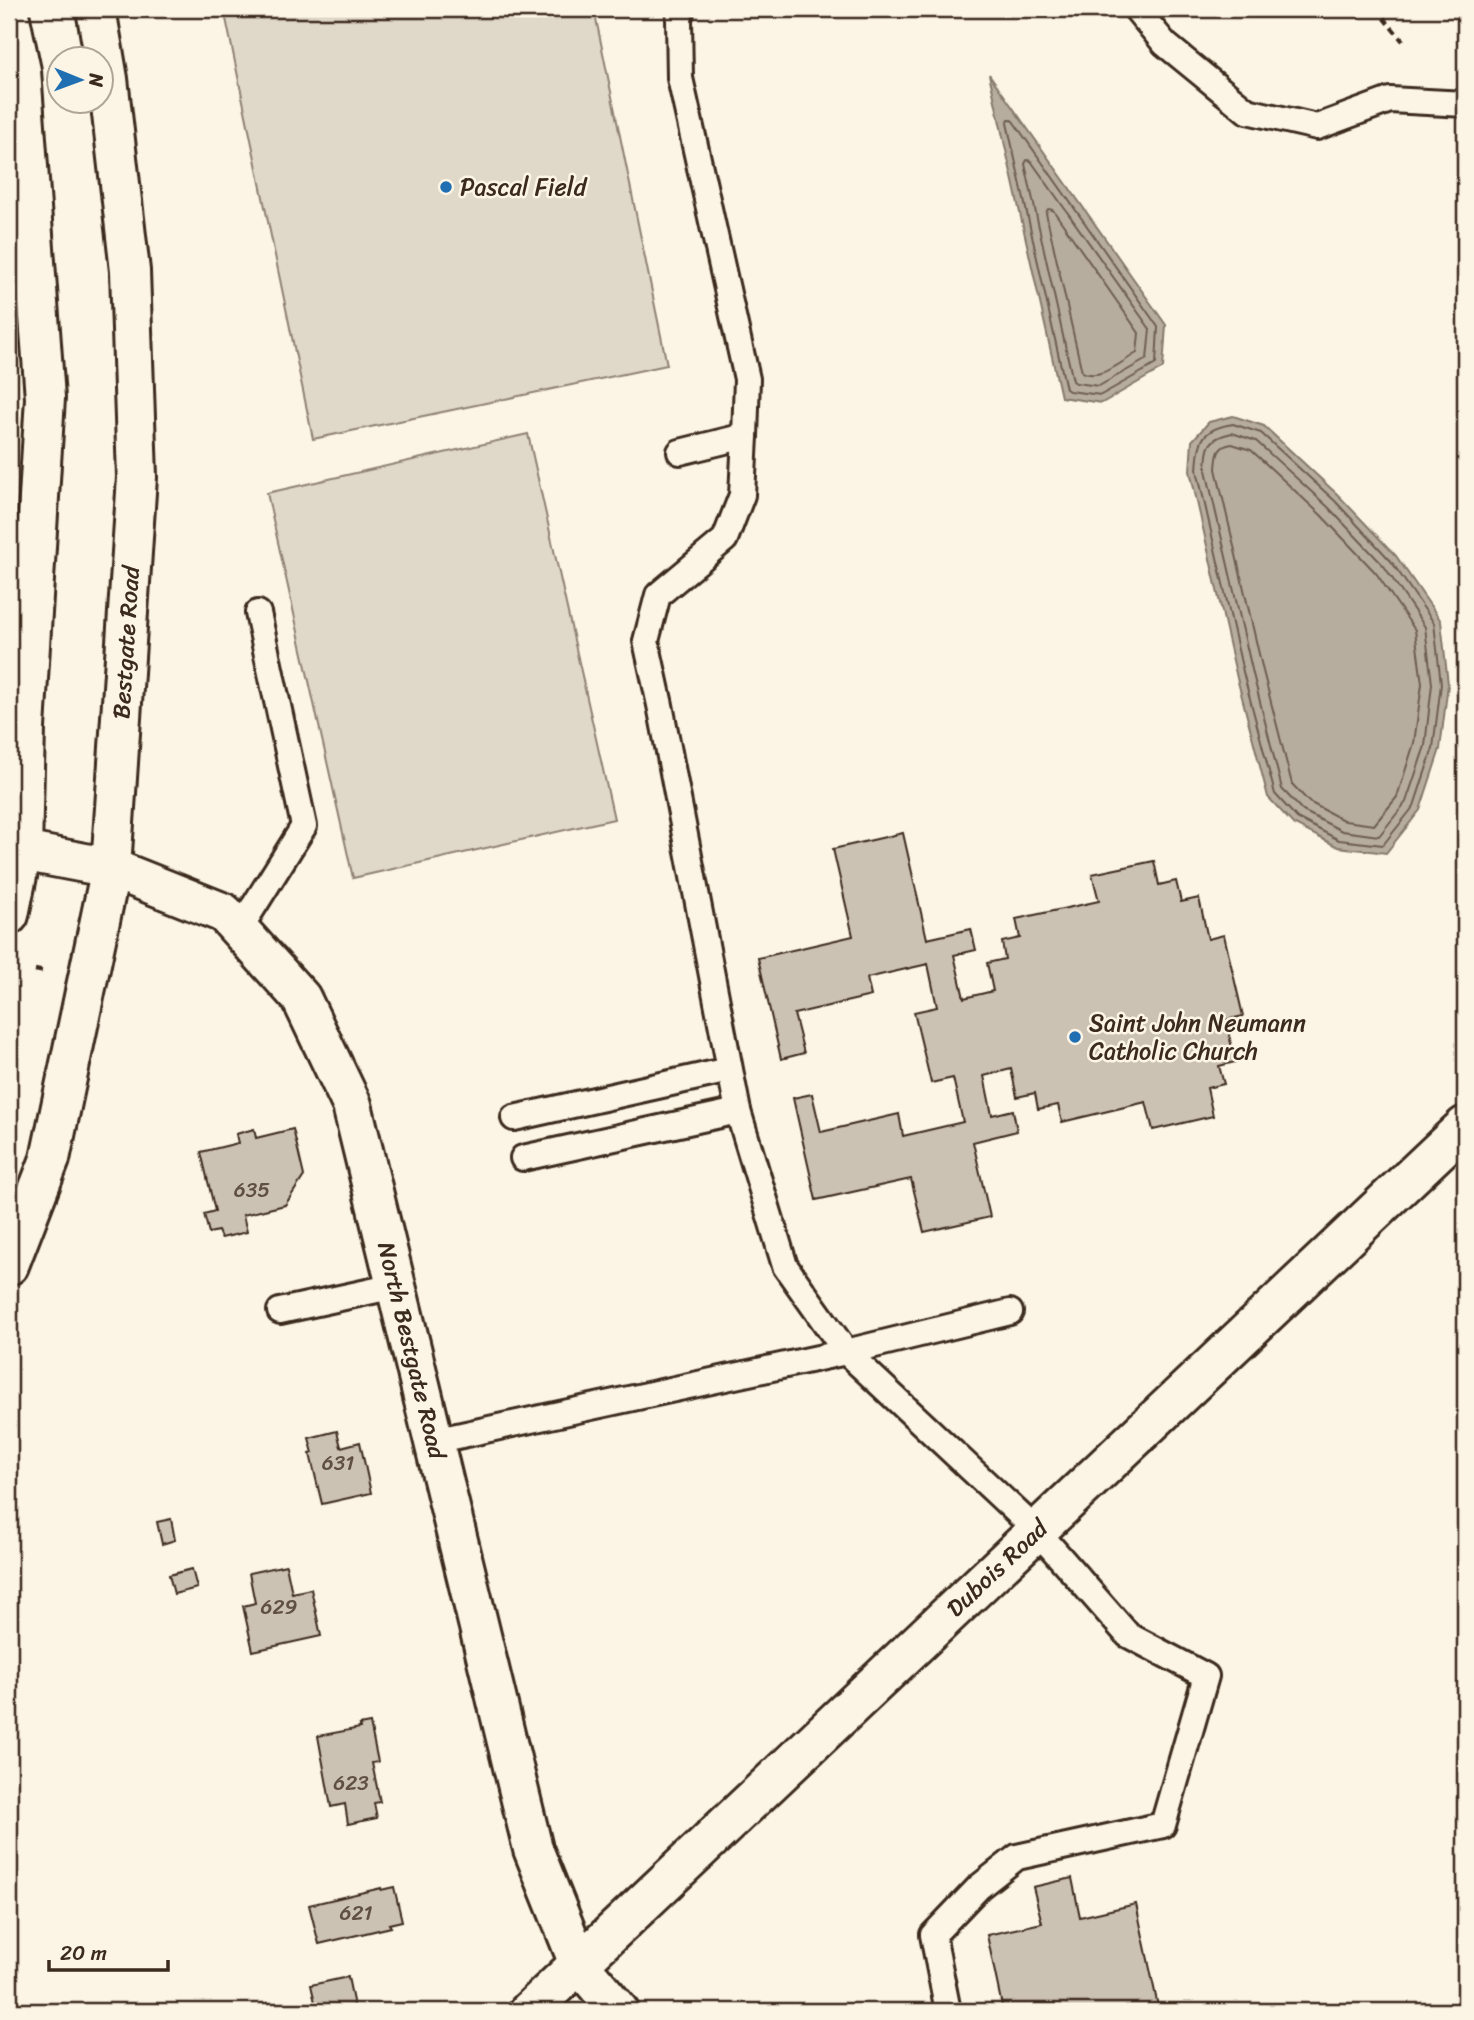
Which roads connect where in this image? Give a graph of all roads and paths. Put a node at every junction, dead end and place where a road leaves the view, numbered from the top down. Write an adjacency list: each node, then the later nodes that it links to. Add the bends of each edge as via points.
1 (96, 9): 12 (main road, Bestgate Road, via 131,271 137,477)
2 (682, 9): 8 (lane, via 680,78 747,379)
3 (1136, 9): 7 (lane, via 1165,44 1247,111 1317,127 1390,100)
4 (1376, 9): 6 (path)
5 (9, 14): 11 (main road, via 21,71 45,398)
6 (1403, 41)
7 (1465, 104)
8 (745, 436): 9 (lane); 17 (lane, via 742,495 725,539 658,595 646,641)
9 (680, 452)
10 (258, 613): 14 (lane, via 304,826)
11 (15, 851): 12 (main road, North Bestgate Road); 13 (main road)
12 (111, 868): 14 (main road, North Bestgate Road, via 224,913); 22 (main road, Bestgate Road, via 50,1159)
13 (9, 915)
14 (239, 930): 23 (main road, North Bestgate Road, via 302,998 352,1105)
15 (35, 970): 16 (path)
16 (44, 972)
17 (729, 1070): 18 (lane); 19 (lane)
18 (738, 1111): 21 (lane); 26 (lane, via 785,1266)
19 (514, 1118)
20 (1465, 1126): 28 (main road, Dubois Road)
21 (523, 1158)
22 (9, 1265)
23 (395, 1286): 24 (lane); 27 (main road, North Bestgate Road)
24 (280, 1311)
25 (1010, 1312): 26 (lane)
26 (846, 1352): 27 (lane); 28 (lane)
27 (434, 1441): 29 (main road, North Bestgate Road, via 533,1849)
28 (1038, 1531): 29 (main road, Dubois Road); 32 (lane, via 1128,1635 1206,1676 1163,1825 1017,1857 979,1887 933,1935)
29 (579, 1965): 30 (main road, Dubois Road); 31 (main road, North Bestgate Road)
30 (529, 2011)
31 (619, 2011)
32 (948, 2011)

